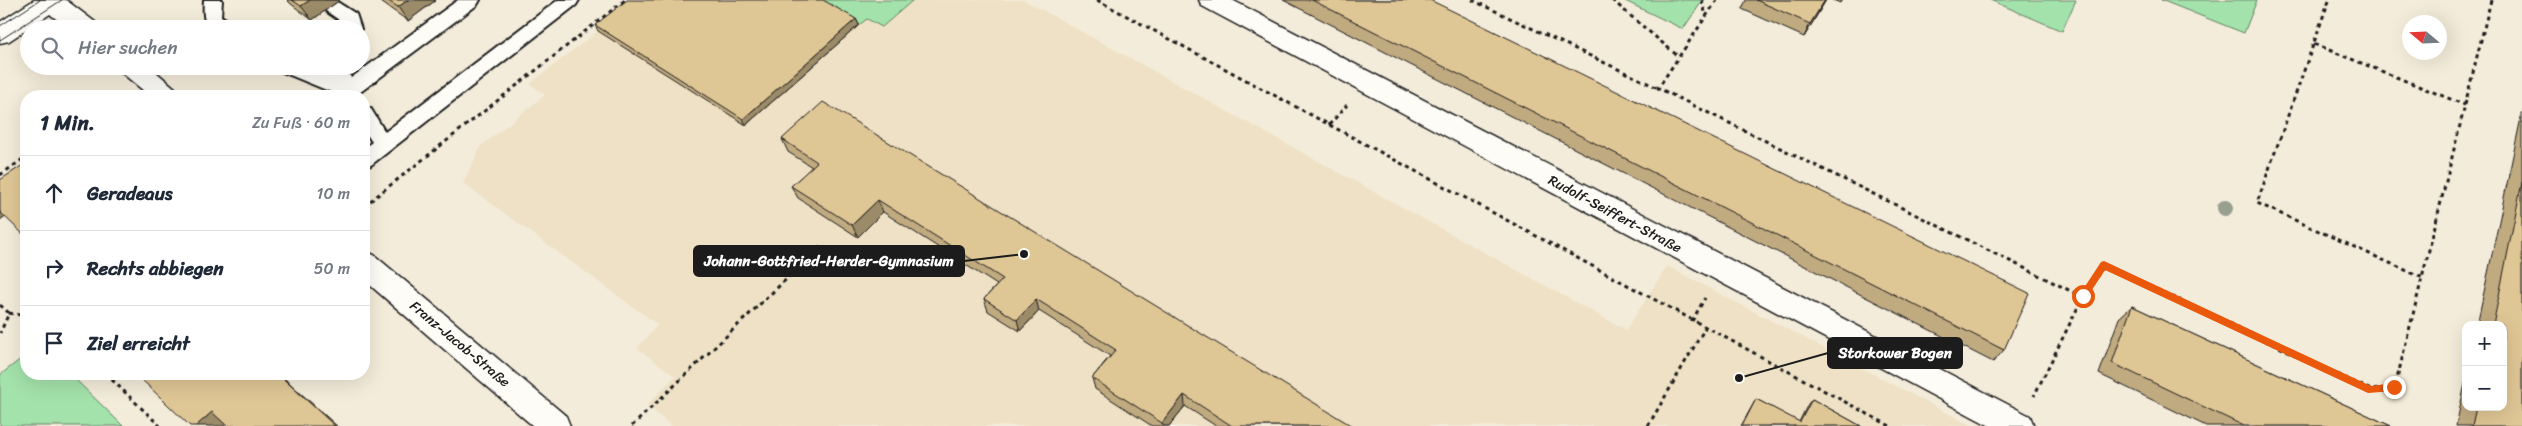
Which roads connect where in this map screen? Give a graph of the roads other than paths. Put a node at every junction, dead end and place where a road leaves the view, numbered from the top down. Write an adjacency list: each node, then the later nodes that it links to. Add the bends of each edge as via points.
1 (51, 0): 7 (street); 8 (street)
2 (214, 0): 9 (lane)
3 (471, 0): 19 (lane)
4 (570, 0): 21 (lane)
5 (1211, 0): 25 (street, Rudolf-Seiffert-Straße)
6 (332, 6): 10 (lane)
7 (21, 20)
8 (75, 20)
9 (214, 20)
10 (350, 20)
11 (20, 21): 12 (street)
12 (0, 34)
13 (142, 75): 16 (street)
14 (308, 75): 17 (lane)
15 (341, 75): 18 (lane)
16 (160, 90)
17 (343, 90)
18 (348, 90)
19 (354, 90)
20 (370, 123): 21 (lane)
21 (383, 144): 22 (lane)
22 (370, 154)
23 (370, 268): 24 (street, Franz-Jacob-Straße)
24 (556, 426)
25 (2019, 426)

